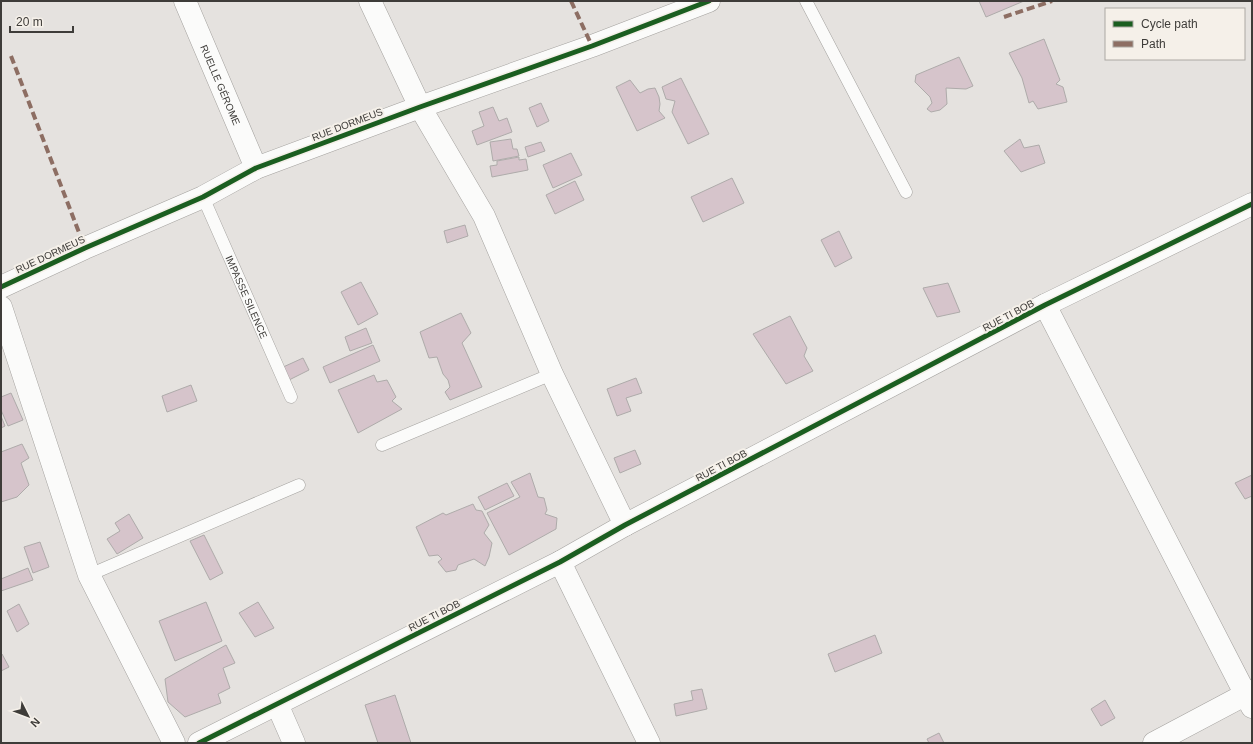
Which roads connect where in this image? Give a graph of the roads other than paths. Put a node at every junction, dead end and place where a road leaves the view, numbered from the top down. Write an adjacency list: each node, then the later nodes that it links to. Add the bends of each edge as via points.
1 (184, 1): 7 (street, RUELLE GÉROME)
2 (370, 1): 6 (street)
3 (709, 1): 5 (street, RUE DORMEUS)
4 (806, 1): 8 (lane)
5 (675, 7): 6 (street, RUE DORMEUS, via 592,46)
6 (420, 106): 7 (street, RUE DORMEUS); 14 (street, via 484,216)
7 (256, 168): 9 (street, RUE DORMEUS)
8 (906, 192)
9 (203, 197): 11 (street, RUE DORMEUS); 15 (lane, IMPASSE SILENCE)
10 (1249, 212): 12 (street, RUE TI BOB)
11 (1, 287)
12 (1045, 305): 18 (street, RUE TI BOB); 21 (street)
13 (1, 307): 20 (street)
14 (552, 374): 16 (lane); 18 (street)
15 (291, 397)
16 (382, 445)
17 (299, 485): 20 (lane)
18 (625, 526): 19 (street, RUE TI BOB)
19 (560, 562): 22 (street, RUE TI BOB); 26 (street)
20 (89, 575): 23 (street)
21 (1250, 697): 27 (street)
22 (277, 704): 24 (street, RUE TI BOB); 25 (street)
23 (174, 743)
24 (198, 743)
25 (294, 743)
26 (649, 743)
27 (1154, 743)

